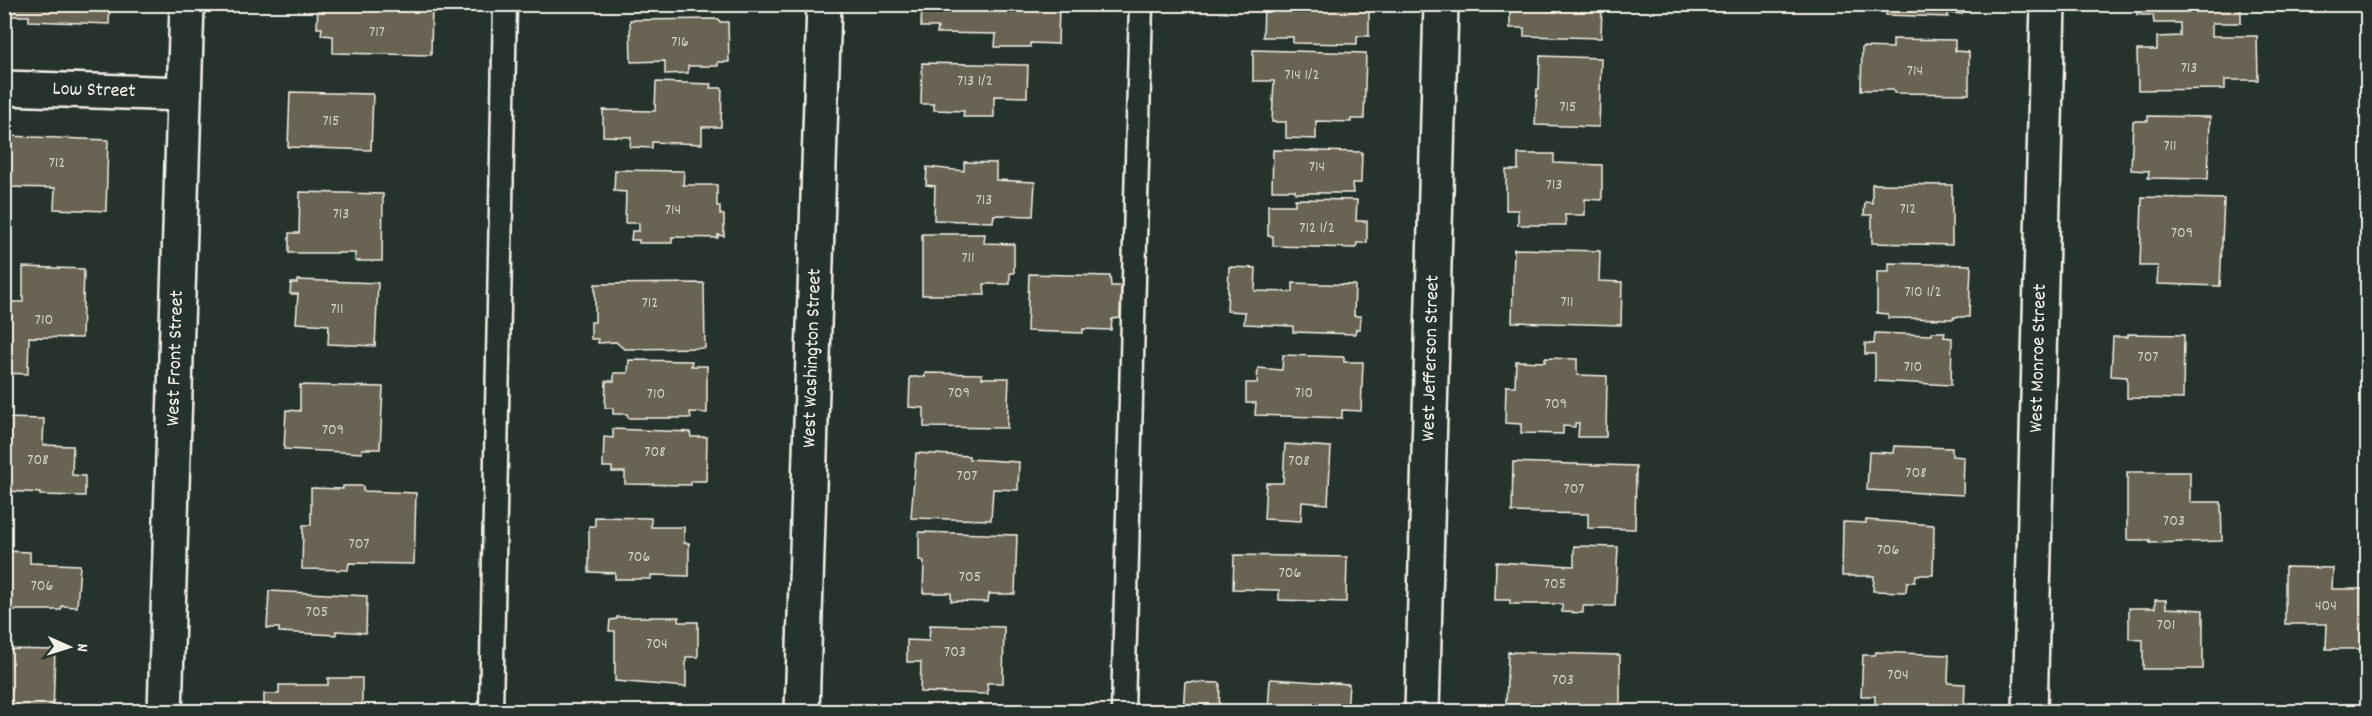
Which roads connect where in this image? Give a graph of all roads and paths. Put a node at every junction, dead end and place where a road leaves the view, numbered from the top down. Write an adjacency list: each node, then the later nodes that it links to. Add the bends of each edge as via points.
1 (187, 4): 8 (street, West Front Street)
2 (505, 4): 10 (lane)
3 (824, 4): 11 (street, West Washington Street)
4 (1141, 4): 12 (lane)
5 (1441, 4): 13 (street, West Jefferson Street)
6 (2048, 4): 14 (street, West Monroe Street)
7 (4, 88): 8 (street, Low Street)
8 (184, 94): 9 (street, West Front Street)
9 (165, 711)
10 (491, 711)
11 (802, 711)
12 (1122, 711)
13 (1422, 711)
14 (2030, 711)

